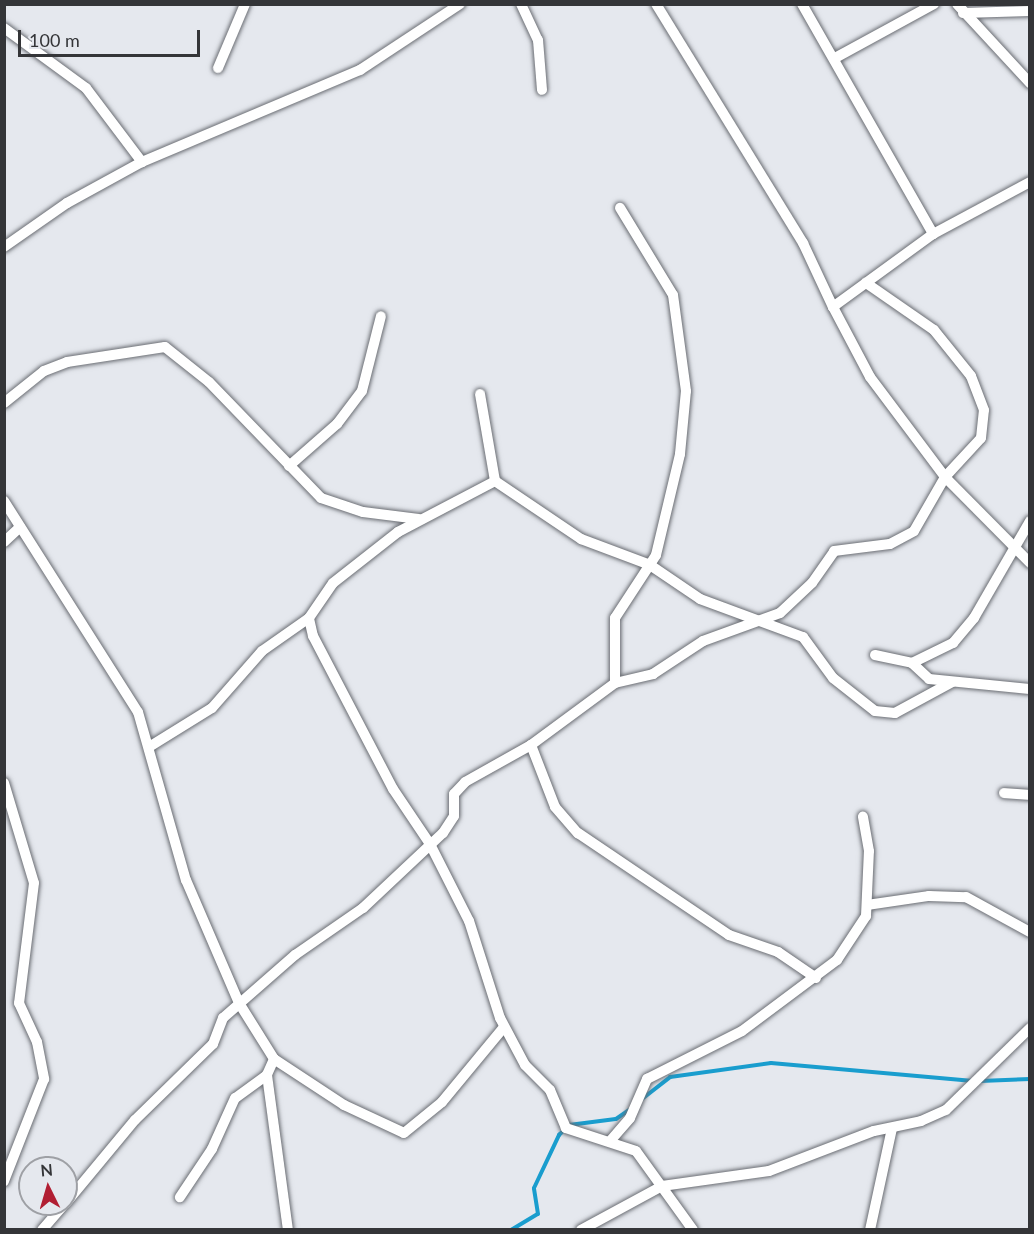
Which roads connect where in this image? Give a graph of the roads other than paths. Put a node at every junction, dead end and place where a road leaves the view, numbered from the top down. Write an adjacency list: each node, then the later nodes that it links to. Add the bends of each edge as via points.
1 (244, 4): 11 (street)
2 (460, 4): 14 (street, via 337,82)
3 (521, 4): 13 (street, via 538,40)
4 (656, 4): 20 (street, via 804,243)
5 (802, 4): 10 (street)
6 (934, 4): 10 (street)
7 (960, 9): 8 (street); 12 (street)
8 (1029, 11)
9 (4, 28): 14 (street, via 86,88)
10 (835, 58): 17 (street)
11 (218, 68)
12 (1029, 83)
13 (542, 90)
14 (142, 162): 18 (street, via 67,203)
15 (1029, 182): 17 (street)
16 (620, 208): 34 (street, via 673,295 682,331 685,421 674,488)
17 (933, 234): 19 (street)
18 (4, 247)
19 (867, 283): 20 (street); 25 (street, via 934,330 979,394 984,410 981,438)
20 (833, 307): 25 (street, via 870,376)
21 (381, 316): 24 (street, via 362,391 337,424)
22 (480, 394): 26 (street)
23 (4, 403): 24 (street, via 44,371 67,362 165,347 209,382)
24 (289, 466): 28 (street, via 331,504)
25 (945, 477): 32 (street); 36 (street, via 914,531 903,540 834,550 792,604)
26 (495, 481): 28 (street); 34 (street, via 581,539)
27 (4, 501): 30 (street)
28 (419, 519): 35 (street, via 333,583)
29 (1029, 521): 32 (street)
30 (20, 527): 31 (street); 43 (street, via 138,712)
31 (4, 542)
32 (1012, 549): 33 (street); 38 (street, via 963,632 941,651)
33 (1029, 563)
34 (650, 564): 36 (street, via 700,599); 40 (street, via 615,618)
35 (309, 618): 43 (street, via 262,651 212,708); 48 (street, via 316,642 393,789)
36 (759, 619): 39 (street, via 803,637 833,678 884,715 912,706); 40 (street, via 703,641 653,674)
37 (875, 655): 38 (street)
38 (912, 663): 39 (street, via 929,679)
39 (952, 682): 41 (street)
40 (615, 683): 42 (street)
41 (1029, 688)
42 (531, 745): 48 (street, via 465,782 454,794 452,823); 51 (street, via 549,797 578,833 729,935 778,952)
43 (149, 747): 52 (street, via 186,880)
44 (4, 783): 59 (street, via 34,883 19,1003 37,1042 44,1079)
45 (1004, 793): 46 (street)
46 (1029, 795)
47 (863, 817): 49 (street, via 869,851)
48 (430, 844): 52 (street, via 363,908 295,955); 53 (street, via 474,931)
49 (867, 905): 50 (street, via 929,896 966,897); 51 (street, via 853,938)
50 (1029, 932)
51 (816, 978): 58 (street, via 742,1031 647,1079 630,1118)
52 (239, 1003): 55 (street); 61 (street, via 217,1026 213,1044 135,1120)
53 (504, 1027): 55 (street, via 442,1102 404,1133 344,1105); 58 (street, via 525,1065 557,1101 566,1128)
54 (1029, 1028): 57 (street, via 946,1110)
55 (274, 1059): 56 (street)
56 (267, 1075): 62 (street, via 235,1098 212,1149); 65 (street)
57 (892, 1128): 60 (street, via 769,1171); 68 (street)
58 (611, 1140): 60 (street, via 636,1151)
59 (4, 1181)
60 (662, 1185): 66 (street); 67 (street)
61 (78, 1188)
62 (180, 1197)
63 (54, 1216): 64 (street)
64 (42, 1230)
65 (288, 1230)
66 (581, 1230)
67 (693, 1230)
68 (870, 1230)

